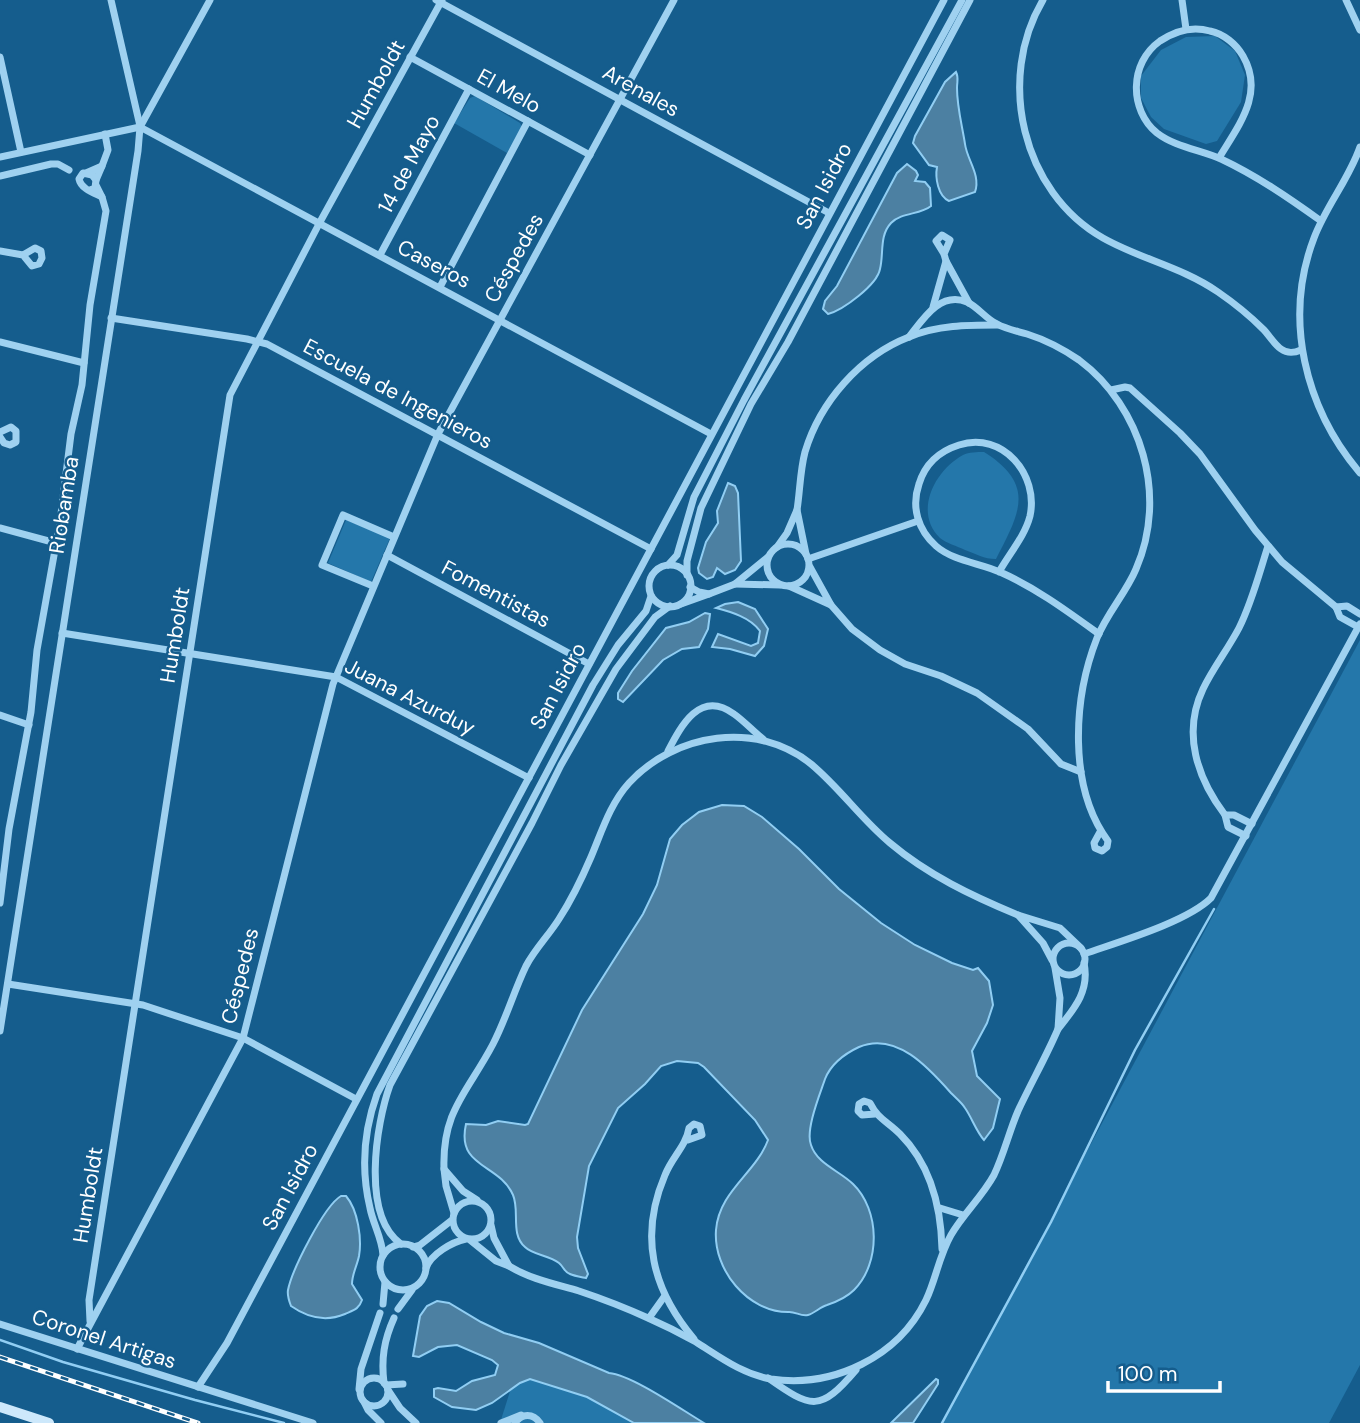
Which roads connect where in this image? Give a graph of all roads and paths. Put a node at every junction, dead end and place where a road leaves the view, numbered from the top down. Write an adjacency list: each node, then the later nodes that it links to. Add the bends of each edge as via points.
1 (111, 0): 18 (street)
2 (210, 0): 18 (street, Riobamba)
3 (674, 0): 16 (street, Céspedes)
4 (944, 0): 31 (street, San Isidro)
5 (962, 0): 48 (street)
6 (970, 0): 48 (street, via 788,342)
7 (1043, 0): 46 (street, via 1024,49 1020,106 1028,144 1054,192 1080,222 1102,237 1187,273 1241,309 1282,349)
8 (1182, 0): 11 (street)
9 (1346, 0): 12 (street)
10 (440, 1): 14 (street, Humboldt); 16 (street, Arenales)
11 (1186, 29): 24 (street, via 1211,31 1227,39 1241,52 1251,73 1249,107); 24 (street, via 1158,42 1146,55 1136,80 1138,106 1162,137)
12 (1360, 30)
13 (0, 57): 21 (street)
14 (410, 57): 15 (street, El Melo); 33 (street, Humboldt)
15 (469, 89): 17 (street, El Melo); 36 (street, 14 de Mayo)
16 (620, 100): 22 (street, Céspedes); 31 (street, Arenales)
17 (528, 121): 22 (street, El Melo); 37 (street)
18 (140, 127): 19 (street); 33 (street, Caseros); 40 (street, Riobamba)
19 (106, 134): 21 (street); 25 (street, via 108,150)
20 (1360, 147): 32 (street)
21 (21, 152): 23 (street)
22 (590, 155): 41 (street, Céspedes)
23 (0, 157)
24 (1219, 158): 32 (street, via 1275,188)
25 (102, 166): 27 (street); 30 (street)
26 (69, 170): 27 (street); 28 (street, via 51,164); 29 (street)
27 (85, 173): 29 (street); 30 (street, via 92,175)
28 (0, 176)
29 (79, 182): 30 (street)
30 (94, 185): 47 (street, via 106,211)
31 (829, 213): 50 (street, San Isidro)
32 (1321, 221): 46 (street, via 1303,285)
33 (320, 222): 36 (street, Caseros); 44 (street, Humboldt)
34 (0, 251): 35 (street)
35 (23, 255)
36 (380, 255): 37 (street, Caseros)
37 (440, 287): 41 (street, Caseros)
38 (969, 303): 39 (street, via 950,301); 39 (street, via 945,258); 42 (street)
39 (933, 307): 43 (street)
40 (111, 318): 44 (street, Escuela de Ingenieros); 79 (street, Riobamba)
41 (500, 320): 50 (street, Caseros); 51 (street, Céspedes)
42 (999, 326): 43 (street, via 954,326); 49 (street, via 1065,351)
43 (909, 337): 53 (street, via 863,365 825,409 805,453)
44 (258, 341): 51 (street, Escuela de Ingenieros); 81 (street, Humboldt, via 228,404)
45 (0, 342): 47 (street)
46 (1301, 350): 52 (street, via 1325,419)
47 (85, 363): 57 (street)
48 (755, 387): 63 (street, via 694,497 677,555); 65 (street, via 701,508 687,561)
49 (1111, 390): 58 (street, via 1130,388 1181,433); 80 (street, via 1140,446 1150,508 1136,571)
50 (711, 434): 59 (street, San Isidro)
51 (438, 435): 56 (street, Céspedes); 59 (street, Escuela de Ingenieros)
52 (1360, 472)
53 (797, 510): 60 (street); 62 (street)
54 (918, 521): 62 (street); 64 (street, via 942,550); 64 (street, via 919,484 938,456 972,443 1007,453 1031,487 1031,509)
55 (0, 528): 57 (street)
56 (394, 537): 61 (street, Céspedes); 67 (street, via 343,515 322,565)
57 (56, 543): 85 (street)
58 (1268, 546): 74 (street); 92 (street, via 1240,626 1208,679 1196,712 1193,736 1199,771)
59 (651, 549): 82 (street, San Isidro)
60 (774, 551): 62 (street, via 791,545 801,549); 66 (street); 68 (street, via 768,572)
61 (387, 555): 67 (street, Céspedes); 82 (street, Fomentistas)
62 (808, 560): 68 (street, via 803,580); 72 (street)
63 (668, 565): 65 (street); 71 (street, via 652,574)
64 (999, 572): 80 (street, via 1050,599)
65 (688, 575): 69 (street)
66 (736, 584): 68 (street); 70 (street)
67 (373, 586): 83 (street, Céspedes)
68 (785, 586): 72 (street)
69 (690, 587): 70 (street); 73 (street, via 686,598)
70 (709, 594): 73 (street)
71 (652, 596): 73 (street, via 659,604); 90 (street, via 593,685)
72 (831, 605): 88 (street, via 880,650 977,693 1028,729 1061,764)
73 (673, 606): 91 (street, via 656,617 615,669)
74 (1336, 607): 75 (street); 77 (street)
75 (1352, 609): 76 (street); 77 (street, via 1352,617)
76 (1360, 614)
77 (1346, 621): 78 (street)
78 (1359, 626): 94 (street)
79 (62, 633): 81 (street, Juana Azurduy); 104 (street, Riobamba)
80 (1099, 634): 88 (street, via 1082,695)
81 (190, 653): 83 (street, Juana Azurduy); 105 (street, Humboldt)
82 (589, 664): 89 (street, San Isidro)
83 (335, 677): 89 (street, Juana Azurduy); 108 (street, Céspedes)
84 (0, 715): 85 (street)
85 (29, 725): 98 (street)
86 (764, 740): 87 (street, via 724,737); 87 (street, via 726,709 709,707 685,719); 99 (street, via 808,762 870,826 910,859)
87 (668, 751): 113 (street, via 642,770 618,797 582,877 525,968 496,1040 451,1115)
88 (1081, 772): 96 (street)
89 (529, 778): 110 (street, San Isidro)
90 (544, 778): 91 (street); 100 (street)
91 (552, 782): 100 (street)
92 (1225, 815): 93 (street); 95 (street, via 1225,823)
93 (1239, 818): 94 (street); 95 (street, via 1240,825)
94 (1252, 824): 97 (street)
95 (1234, 830): 97 (street)
96 (1100, 832)
97 (1246, 836): 101 (street, via 1211,898 1199,909)
98 (0, 903)
99 (1018, 915): 101 (street, via 1060,928); 103 (street, via 1043,943)
100 (467, 932): 109 (street)
101 (1082, 951): 102 (street); 103 (street, via 1064,944 1055,951)
102 (1084, 963): 103 (street, via 1070,975 1061,974); 106 (street, via 1086,985)
103 (1054, 964): 106 (street, via 1060,998)
104 (8, 984): 105 (street); 107 (street, Riobamba)
105 (136, 1003): 108 (street); 134 (street, Humboldt, via 89,1300)
106 (1058, 1029): 116 (street, via 1031,1081 993,1176)
107 (0, 1031)
108 (243, 1038): 110 (street); 134 (street, Céspedes)
109 (387, 1083): 120 (street, via 377,1135 376,1187 388,1230); 123 (street, via 368,1124 365,1160 367,1196)
110 (356, 1099): 144 (street, San Isidro, via 227,1343)
111 (875, 1114): 115 (street, via 901,1135 920,1160)
112 (688, 1140): 128 (street, via 667,1170 652,1220 655,1268)
113 (444, 1169): 114 (street); 117 (street)
114 (480, 1203): 117 (street, via 463,1203); 118 (street)
115 (940, 1208): 116 (street); 122 (street)
116 (963, 1215): 122 (street)
117 (453, 1216): 119 (street, via 455,1230); 121 (street)
118 (491, 1221): 119 (street, via 483,1236); 124 (street, via 494,1238)
119 (467, 1239): 124 (street); 125 (street, via 430,1259)
120 (401, 1244): 121 (street); 123 (street)
121 (413, 1247): 125 (street)
122 (942, 1250): 140 (street, via 933,1284 914,1320 882,1352)
123 (383, 1255): 126 (street, via 380,1267)
124 (509, 1266): 133 (street)
125 (426, 1268): 127 (street)
126 (385, 1282): 127 (street, via 399,1290); 129 (street)
127 (415, 1287): 130 (street)
128 (664, 1297): 133 (street); 138 (street)
129 (383, 1304)
130 (398, 1309)
131 (380, 1313): 136 (street)
132 (394, 1318): 137 (street)
133 (649, 1318): 138 (street)
134 (90, 1323): 139 (street, Céspedes)
135 (0, 1324): 139 (street, Coronel Artigas)
136 (374, 1328): 137 (street); 145 (street, via 361,1369)
137 (388, 1332): 143 (street, via 383,1354)
138 (696, 1343): 141 (street, via 729,1364)
139 (77, 1349): 144 (street, Coronel Artigas)
140 (859, 1366): 141 (street, via 807,1380); 141 (street, via 836,1392 819,1402 797,1398)
141 (768, 1378)
142 (403, 1384): 143 (street)
143 (386, 1386): 145 (street, via 368,1380 362,1385); 145 (street, via 387,1398 380,1405 372,1406); 151 (street)
144 (198, 1387): 149 (street, Coronel Artigas)
145 (362, 1398): 150 (street)
146 (0, 1407): 148 (main road)
147 (529, 1415): 152 (street); 153 (street); 154 (street)
148 (49, 1423)
149 (313, 1423)
150 (381, 1423)
151 (416, 1423)
152 (502, 1423)
153 (515, 1423)
154 (540, 1423)

